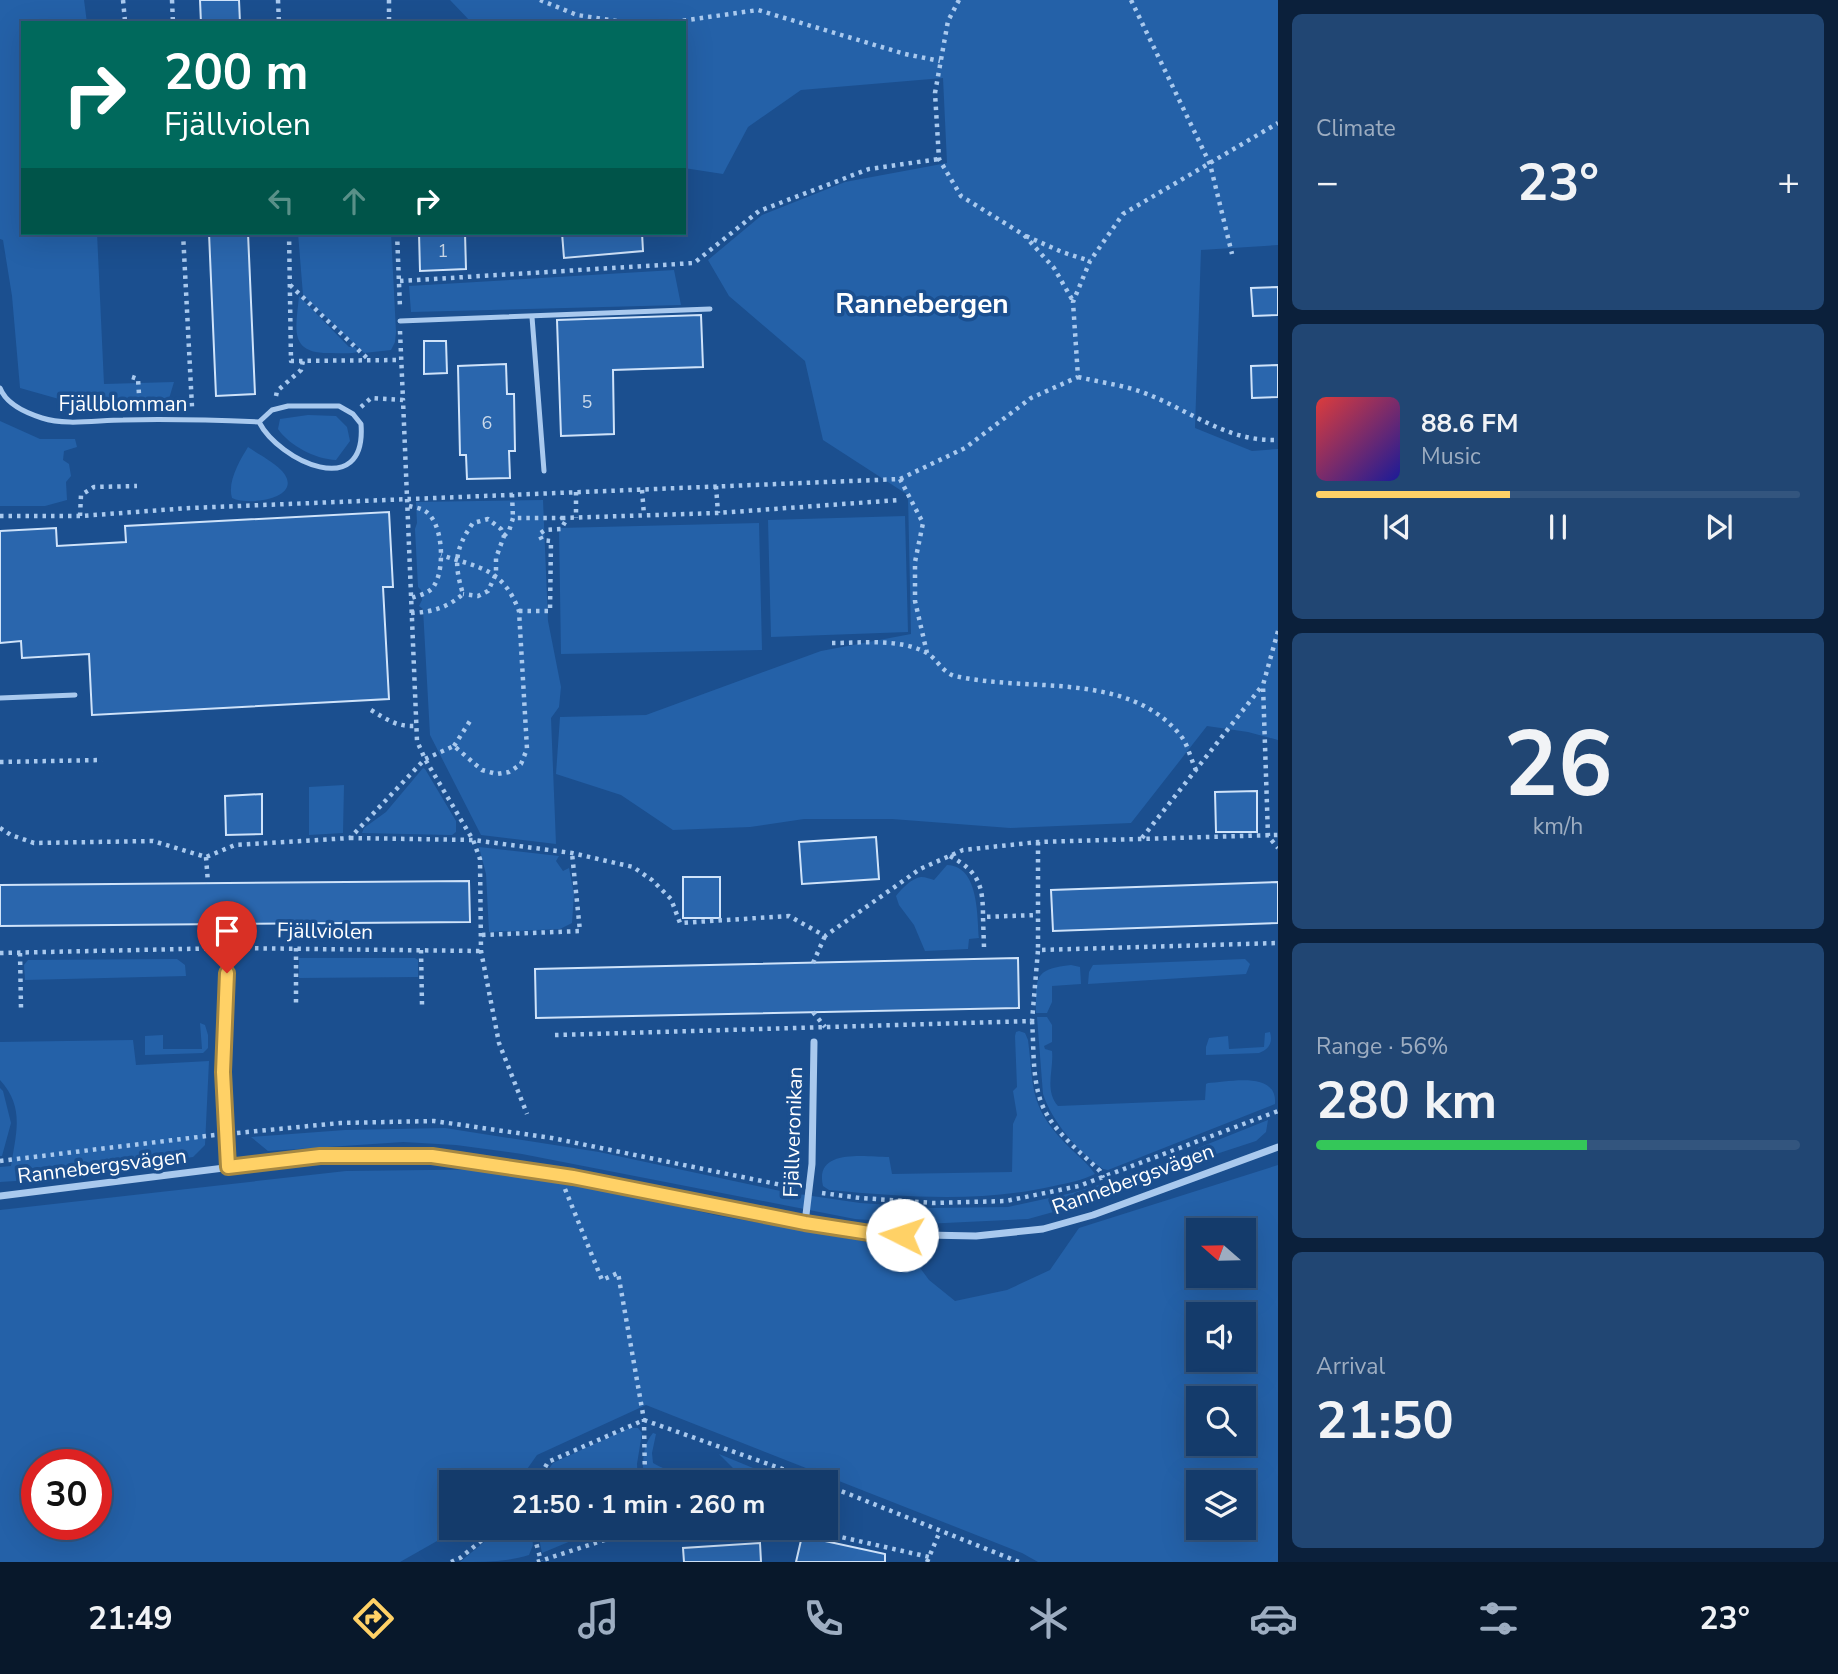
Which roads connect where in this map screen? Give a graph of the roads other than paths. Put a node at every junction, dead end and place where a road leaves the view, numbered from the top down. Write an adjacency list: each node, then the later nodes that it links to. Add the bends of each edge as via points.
1 (710, 309): 2 (lane)
2 (532, 317): 3 (lane); 6 (lane)
3 (400, 321)
4 (0, 388): 5 (lane, Fjällblomman, via 14,405 45,419)
5 (258, 422): 5 (lane, via 269,438 316,466 342,468 354,461 361,448 361,424 339,406 288,406 272,410)
6 (544, 471)
7 (75, 695): 8 (lane)
8 (0, 698)
9 (227, 973): 12 (street, via 223,1072)
10 (814, 1042): 14 (street, Fjällveronikan, via 813,1143)
11 (1278, 1147): 14 (street, Rannebergsvägen, via 1093,1215 1042,1229 928,1236)
12 (228, 1167): 13 (street, Rannebergsvägen); 14 (street, Rannebergsvägen, via 320,1156 432,1156 573,1177)
13 (0, 1196)
14 (805, 1223)

